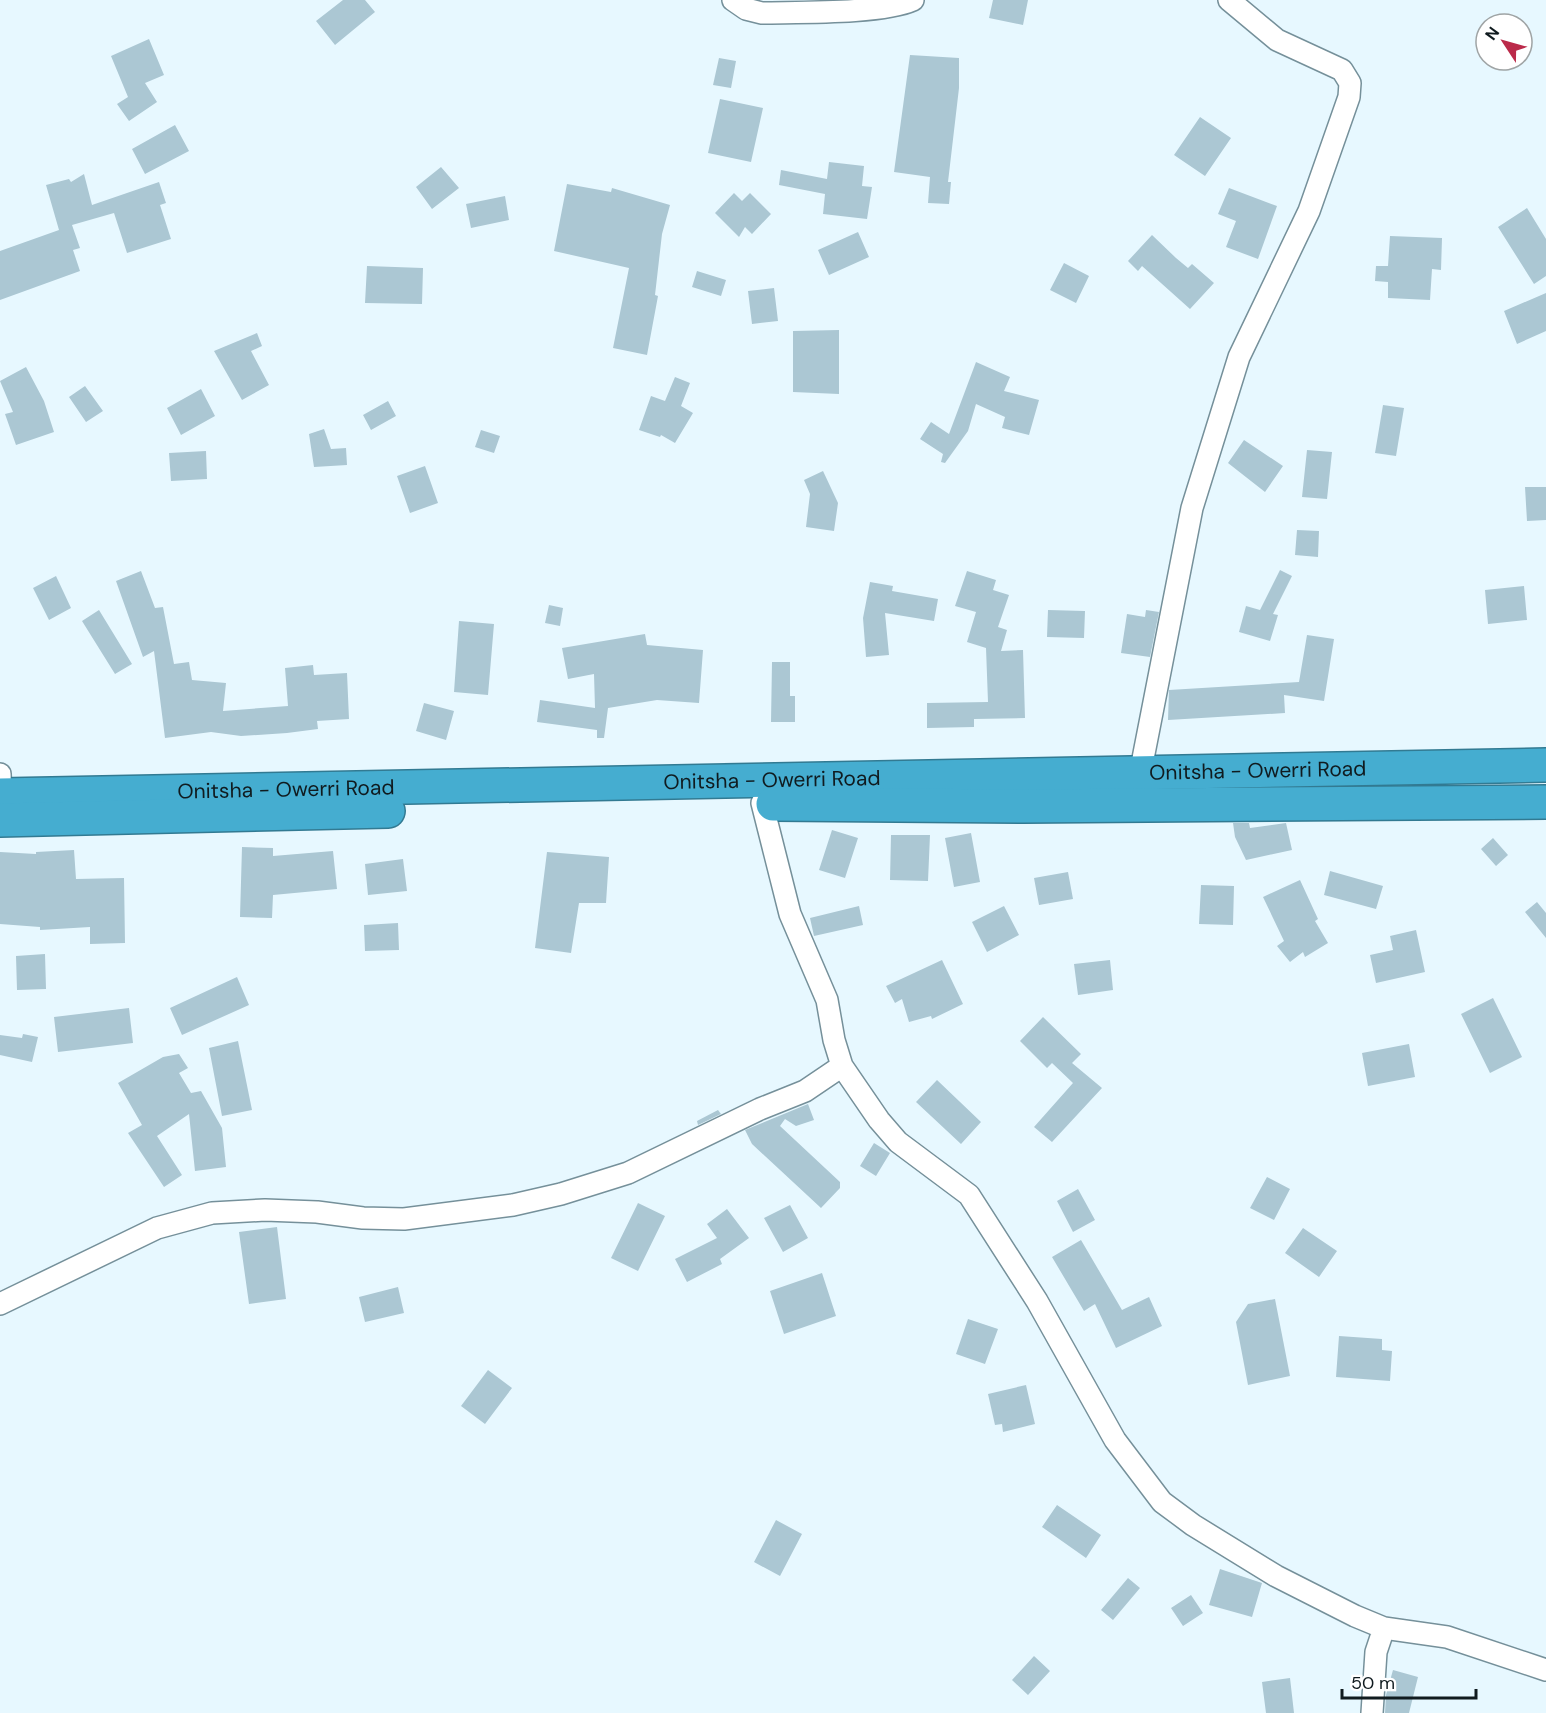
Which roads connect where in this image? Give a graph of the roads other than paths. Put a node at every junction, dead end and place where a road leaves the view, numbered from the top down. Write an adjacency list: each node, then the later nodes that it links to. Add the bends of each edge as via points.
1 (733, 0): 2 (street, via 762,13 870,8)
2 (913, 0)
3 (1228, 0): 5 (street, via 1277,40 1342,70 1350,83 1349,97 1309,211 1239,357 1191,508)
4 (1546, 765): 5 (highway, Onitsha - Owerri Road)
5 (1140, 774): 6 (highway, Onitsha - Owerri Road)
6 (0, 796): 8 (highway, Onitsha - Owerri Road)
7 (1546, 802): 8 (highway, Onitsha - Owerri Road)
8 (762, 804): 9 (street, via 790,914 827,1000)
9 (842, 1066): 10 (street, via 805,1091 628,1173 561,1194 513,1205 404,1219 265,1210 212,1213 157,1228); 11 (street, via 898,1142 969,1195 1031,1291 1115,1440 1162,1502 1276,1576)
10 (0, 1305)
11 (1384, 1628): 12 (street, via 1447,1637); 13 (street, via 1376,1652)
12 (1546, 1670)
13 (1372, 1713)

